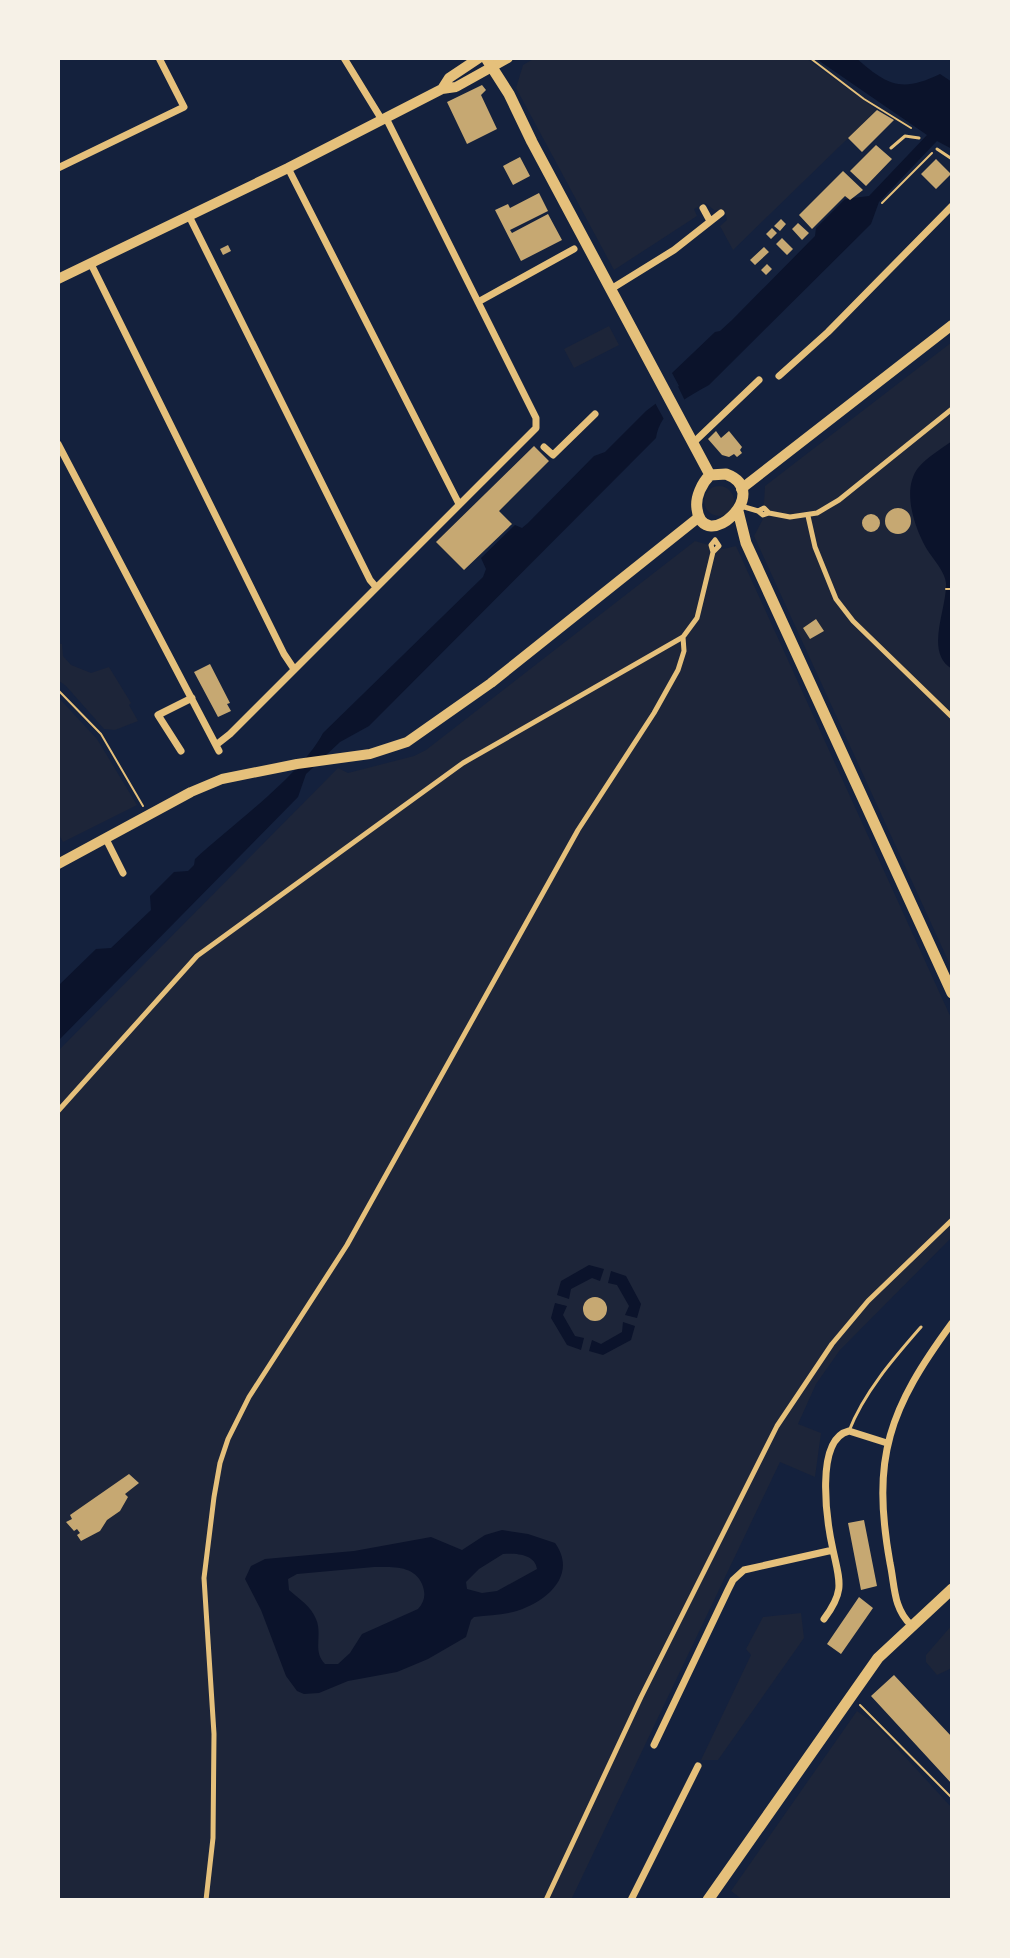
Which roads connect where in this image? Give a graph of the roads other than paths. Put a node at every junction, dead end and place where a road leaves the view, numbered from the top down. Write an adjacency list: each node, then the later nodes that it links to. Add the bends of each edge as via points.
1 (159, 58): 12 (street, via 184,107)
2 (344, 58): 7 (street)
3 (479, 58): 6 (main road)
4 (508, 58): 5 (main road)
5 (489, 63): 6 (main road, via 456,87); 22 (main road)
6 (442, 89): 7 (main road)
7 (384, 119): 13 (main road); 23 (street)
8 (919, 138): 9 (lane, via 905,136)
9 (891, 148)
10 (937, 149): 11 (lane)
11 (952, 159)
12 (58, 168)
13 (288, 168): 17 (main road); 34 (street)
14 (952, 206): 25 (street)
15 (703, 208): 18 (street)
16 (721, 213): 18 (street)
17 (189, 216): 20 (main road); 41 (street)
18 (710, 221): 22 (street)
19 (574, 249): 23 (street)
20 (91, 264): 21 (main road); 43 (street)
21 (59, 277)
22 (611, 289): 29 (main road)
23 (478, 302): 34 (street, via 537,425 534,436)
24 (952, 325): 33 (main road)
25 (779, 376)
26 (759, 380): 29 (street)
27 (952, 409): 36 (street, via 839,500)
28 (595, 414): 31 (street, via 553,455)
29 (693, 443): 32 (main road)
30 (58, 444): 44 (street)
31 (544, 447)
32 (710, 475): 33 (main road, via 733,477); 37 (main road, via 696,503)
33 (741, 489): 35 (main road)
34 (459, 504): 41 (street)
35 (739, 508): 36 (street, via 763,515); 38 (main road); 39 (main road)
36 (808, 516): 45 (street, via 836,599)
37 (699, 517): 38 (main road, via 705,523); 47 (main road, via 422,733 392,748 214,782)
38 (723, 524): 39 (main road)
39 (746, 543): 50 (main road)
40 (713, 552): 42 (street, via 697,618)
41 (376, 587): 43 (street)
42 (683, 637): 51 (street, via 463,763 197,956); 63 (street, via 682,661 672,681 578,830 347,1245 249,1397 228,1439 204,1578 214,1734 213,1838)
43 (294, 669): 44 (street, via 218,748)
44 (192, 698): 46 (street, via 158,715)
45 (952, 717)
46 (181, 751)
47 (106, 839): 48 (main road); 49 (street)
48 (58, 864)
49 (123, 873)
50 (952, 993)
51 (58, 1111)
52 (952, 1220): 64 (street, via 868,1301 777,1426)
53 (952, 1323): 56 (street, via 922,1365)
54 (921, 1327): 55 (lane, via 888,1365)
55 (849, 1431): 56 (street); 57 (street, via 836,1438 828,1456)
56 (887, 1443): 60 (street, via 883,1516 897,1607)
57 (833, 1550): 59 (street, via 840,1593); 61 (street, via 738,1574)
58 (952, 1589): 60 (main road)
59 (824, 1619)
60 (911, 1625): 66 (main road, via 878,1658)
61 (654, 1745)
62 (698, 1766): 65 (street)
63 (206, 1900)
64 (546, 1900)
65 (631, 1900)
66 (708, 1900)

